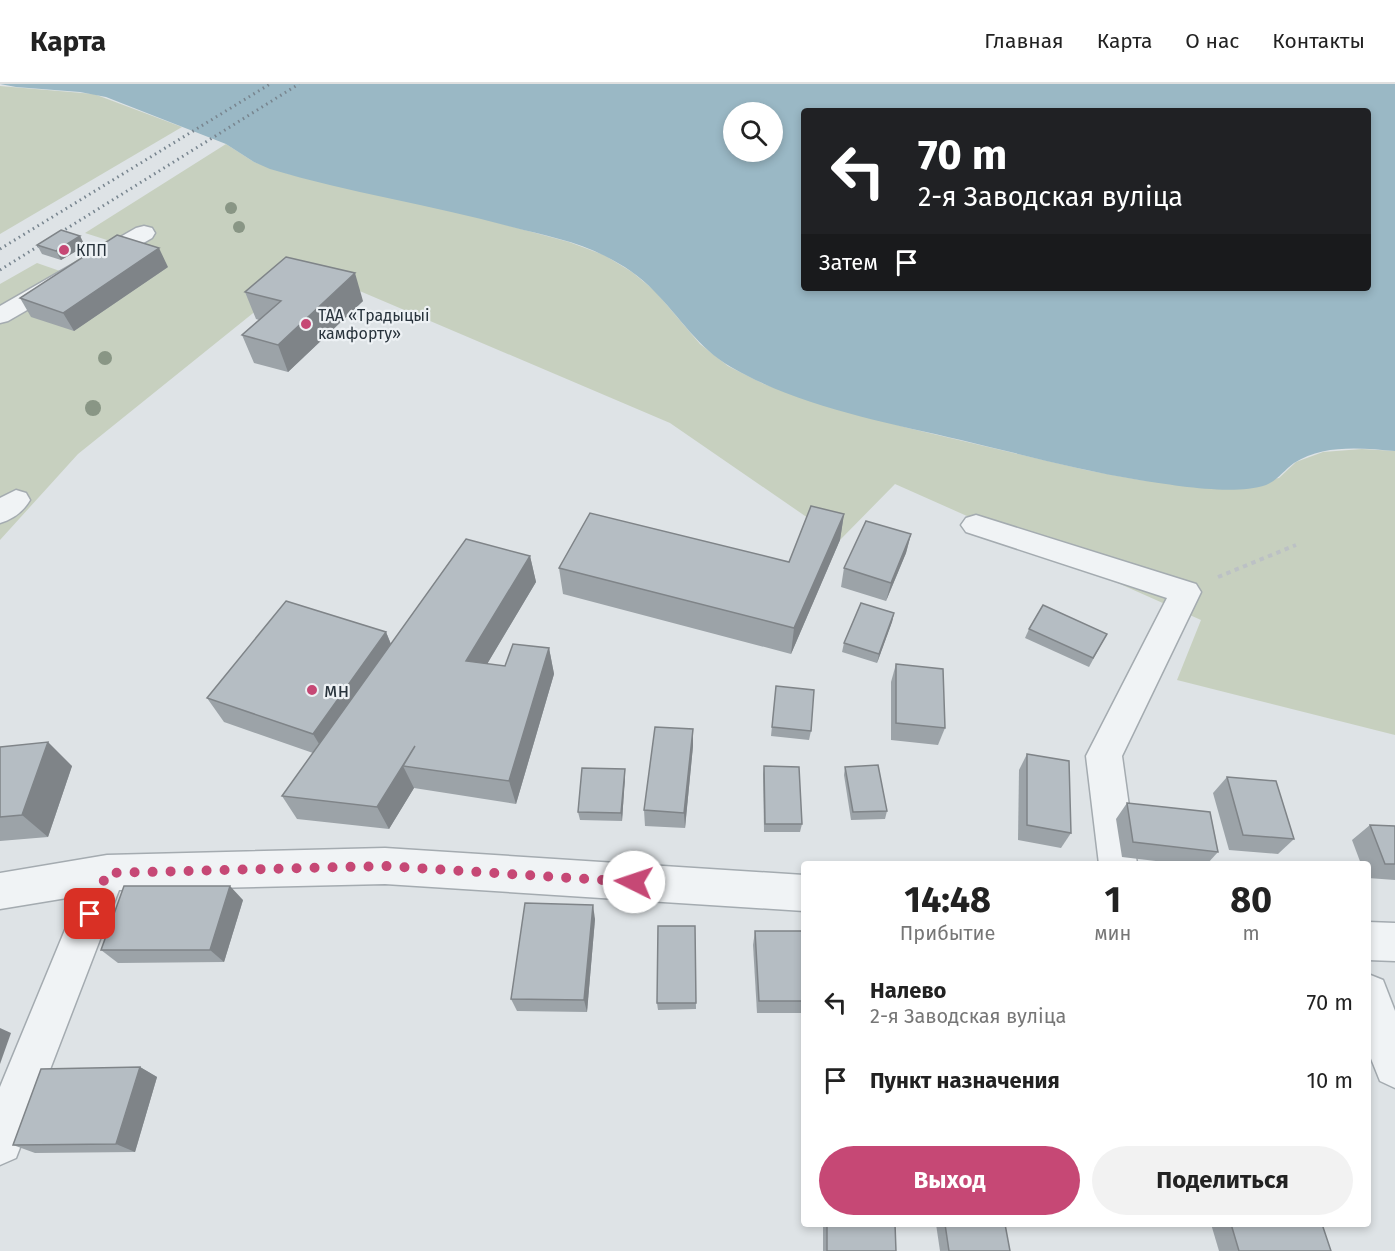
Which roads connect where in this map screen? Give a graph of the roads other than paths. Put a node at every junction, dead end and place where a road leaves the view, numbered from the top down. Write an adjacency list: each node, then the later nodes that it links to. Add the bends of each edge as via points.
1 (144, 233): 2 (street)
2 (0, 316)
3 (976, 525): 4 (street, via 1185,592 1104,756)
4 (1118, 861)
5 (107, 873): 6 (street); 7 (street, via 385,866); 12 (street)
6 (0, 891)
7 (801, 893)
8 (1371, 941): 9 (street)
9 (1395, 942)
10 (1371, 1003): 11 (street)
11 (1395, 1066)
12 (0, 1142)

